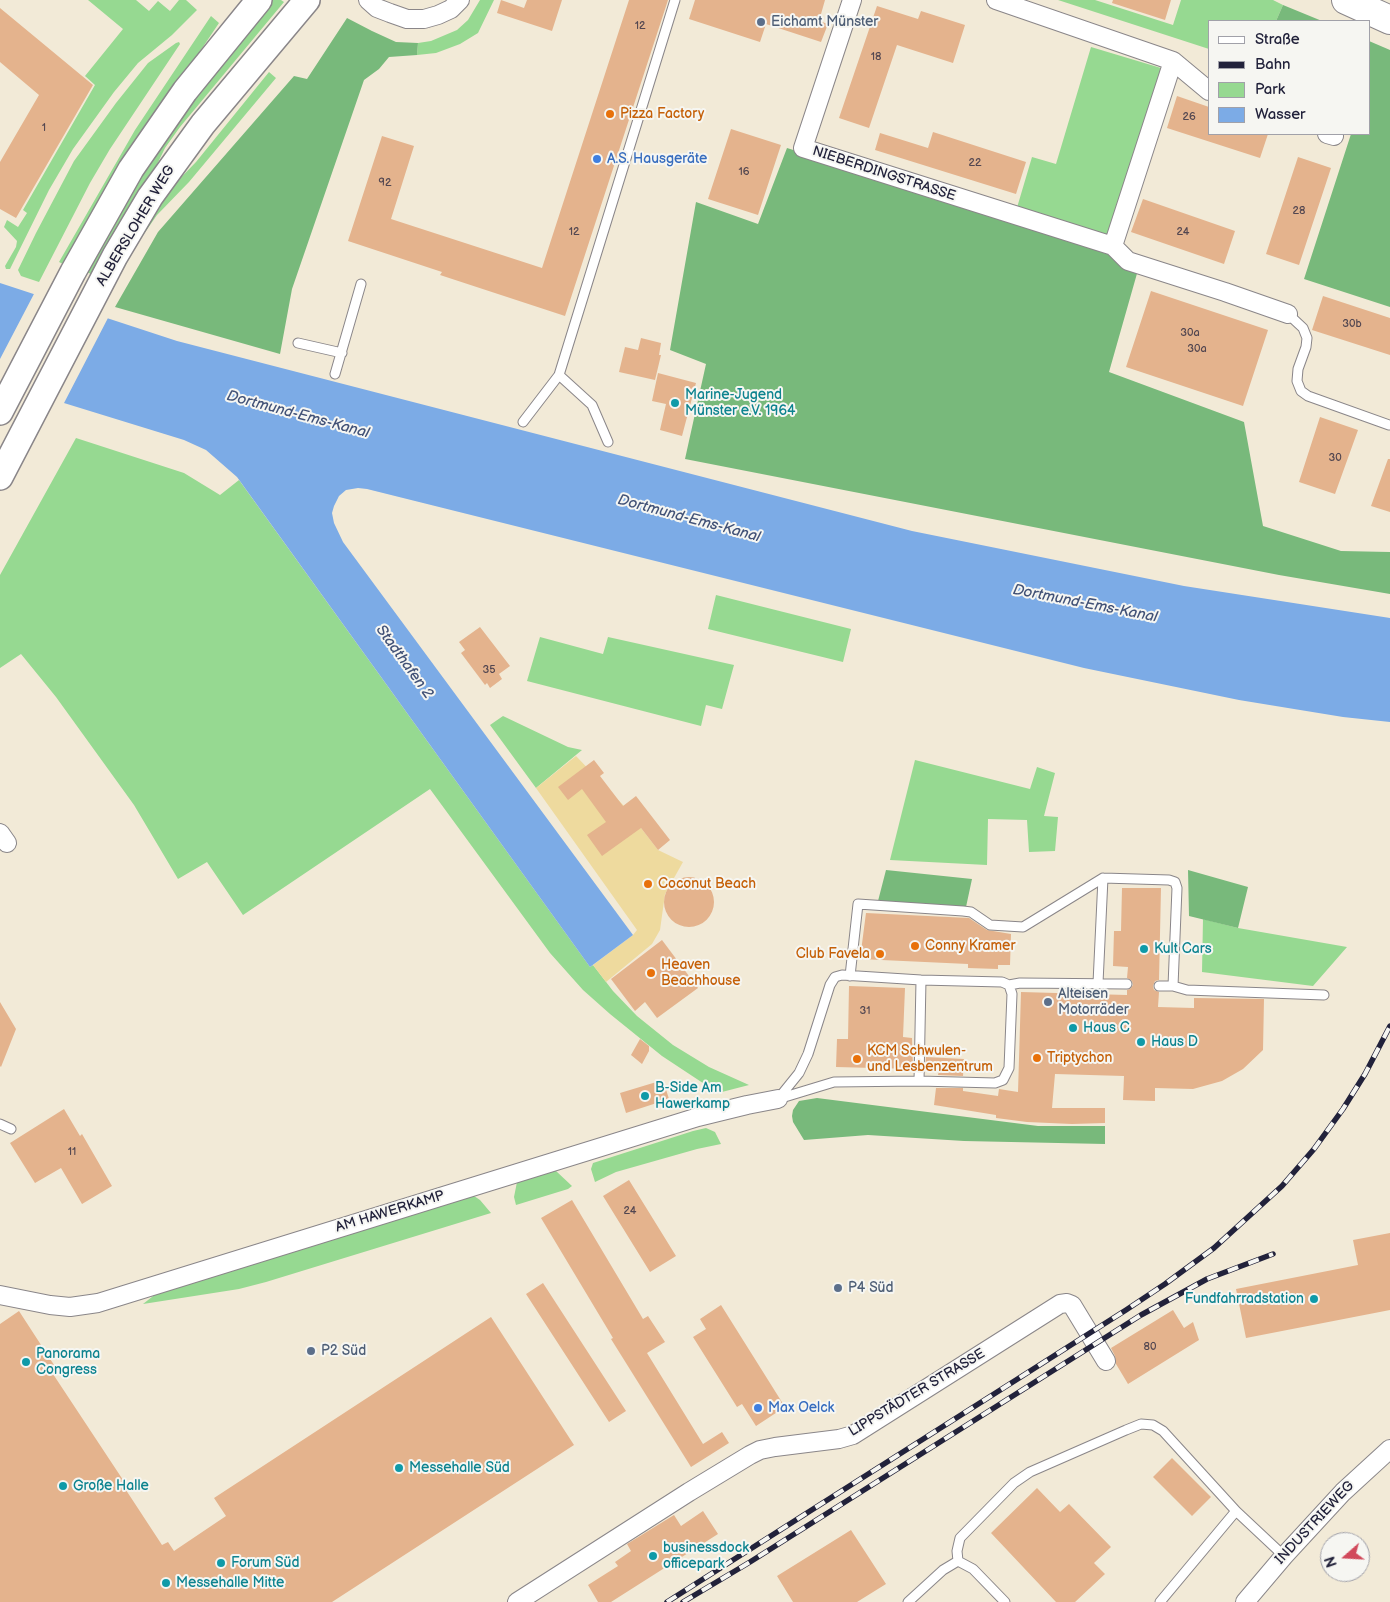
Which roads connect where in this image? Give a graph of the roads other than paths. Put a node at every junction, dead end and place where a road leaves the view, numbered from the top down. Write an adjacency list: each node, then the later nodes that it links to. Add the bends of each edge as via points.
1 (259, 0): 19 (main road, via 185,91 131,170 73,272)
2 (308, 0): 23 (main road, ALBERSLOHER WEG, via 203,124 150,197 102,281)
3 (368, 0): 4 (street, via 390,14 407,19 438,15)
4 (460, 0)
5 (675, 0): 18 (lane)
6 (852, 0): 12 (street, NIEBERDINGSTRASSE, via 803,148)
7 (996, 0): 10 (street)
8 (1346, 0): 9 (highway)
9 (1390, 20)
10 (1172, 61): 11 (street); 12 (street)
11 (1208, 90)
12 (1113, 246): 14 (street, NIEBERDINGSTRASSE, via 1128,261)
13 (361, 284): 16 (lane)
14 (1288, 314): 21 (lane, via 1303,328 1307,338 1298,369 1297,381 1301,391)
15 (298, 342): 16 (lane)
16 (342, 353): 17 (lane)
17 (335, 374)
18 (559, 375): 20 (lane); 22 (lane, via 592,405)
19 (2, 409)
20 (523, 422)
21 (1389, 425)
22 (608, 442)
23 (0, 476)
24 (1102, 878): 25 (lane, via 1023,927 990,925 963,911 858,904); 27 (lane); 31 (lane, via 1175,882)
25 (850, 976): 26 (lane); 34 (lane, via 835,977 830,985 808,1054 799,1073)
26 (921, 980): 29 (lane, via 1002,982); 33 (lane)
27 (1098, 983): 28 (lane); 29 (lane)
28 (1127, 984)
29 (1009, 985): 33 (lane, AM HAWERKAMP, via 1012,994 1009,1068 1003,1080 995,1083)
30 (1159, 986): 31 (lane)
31 (1173, 986): 32 (lane, via 1187,990)
32 (1324, 995)
33 (919, 1081): 34 (lane, AM HAWERKAMP, via 834,1082)
34 (778, 1099): 37 (street, AM HAWERKAMP, via 698,1117 98,1303 70,1307)
35 (0, 1124): 36 (lane)
36 (12, 1129)
37 (0, 1295)
38 (1106, 1361): 43 (street, LIPPSTÄDTER STRASSE, via 1072,1305 1060,1304 853,1435 775,1447 750,1455)
39 (1390, 1449): 41 (street, INDUSTRIEWEG, via 1343,1492)
40 (1236, 1511): 41 (lane); 42 (lane, via 1163,1431 1141,1424 1051,1461 1014,1483 960,1538); 46 (lane)
41 (1284, 1556): 47 (street, INDUSTRIEWEG)
42 (958, 1561): 44 (lane, via 943,1570); 45 (lane, via 973,1569)
43 (517, 1602)
44 (908, 1602)
45 (1005, 1602)
46 (1160, 1602)
47 (1245, 1602)

